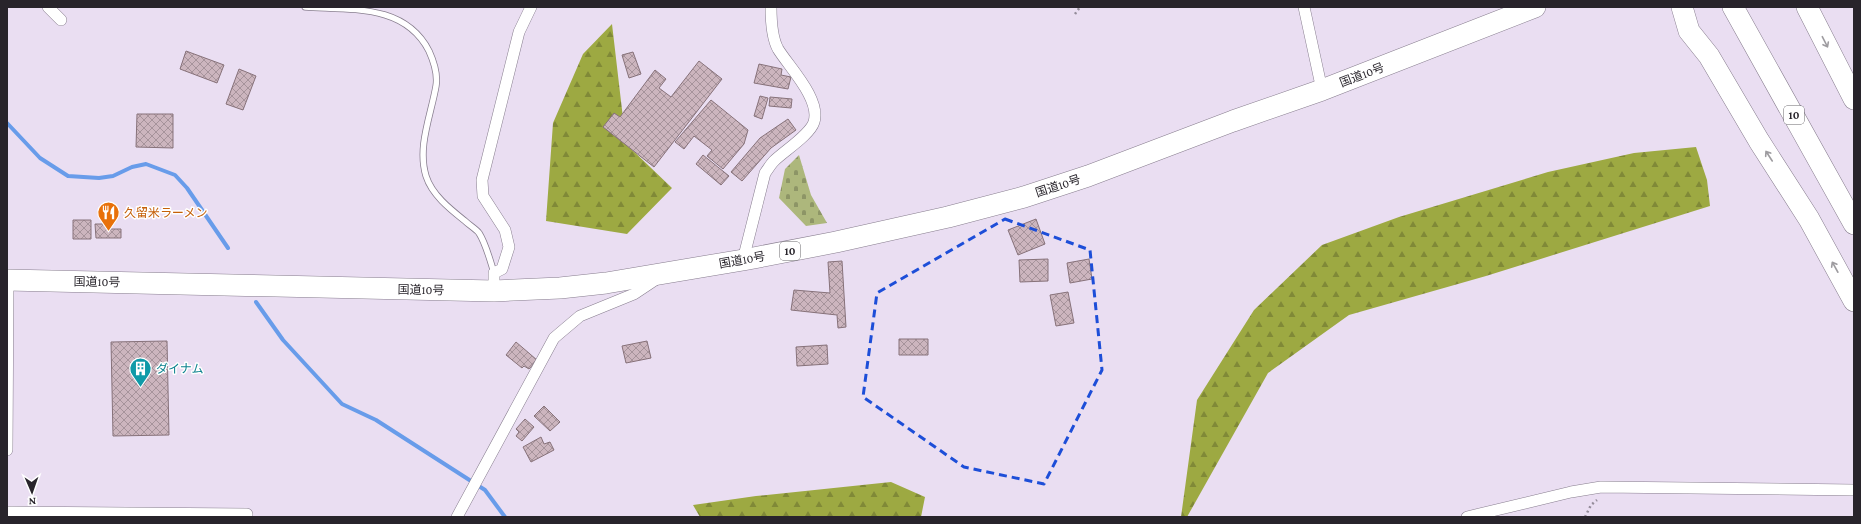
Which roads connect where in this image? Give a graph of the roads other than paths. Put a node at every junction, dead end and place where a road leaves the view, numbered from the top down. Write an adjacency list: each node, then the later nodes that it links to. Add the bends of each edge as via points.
1 (48, 7): 12 (street)
2 (305, 7): 20 (lane, via 392,16 412,28 424,42 433,60 436,79 424,145 426,176 436,194 478,232)
3 (531, 7): 20 (street, via 519,32 482,180 483,196 505,230 509,246 502,269)
4 (772, 7): 17 (street, via 773,35 778,48 808,91 814,110 814,122 765,173)
5 (1304, 7): 14 (street)
6 (1535, 7): 11 (highway, 国道10号 / 10)
7 (1672, 7): 13 (highway)
8 (1682, 7): 13 (highway)
9 (1733, 7): 16 (highway, 10)
10 (1807, 7): 15 (highway, one-way to 15)
11 (1512, 11): 14 (highway, 国道10号 / 10)
12 (61, 20)
13 (1689, 31): 21 (highway, one-way to 13, via 1809,219 1709,56)
14 (1322, 90): 17 (highway, 国道10号 / 10, via 1024,197 843,241)
15 (1854, 99)
16 (1854, 224)
17 (743, 260): 18 (highway, 国道10号 / 10)
18 (664, 274): 20 (highway, 国道10号 / 10, via 599,284); 27 (street, via 634,294 580,316 554,338)
19 (8, 280): 20 (highway, 国道10号 / 10); 22 (street)
20 (494, 282)
21 (1854, 301)
22 (7, 450)
23 (1854, 490): 28 (street, via 1601,488 1571,492)
24 (7, 512): 25 (street)
25 (99, 515): 26 (street, via 247,514)
26 (247, 517)
27 (457, 517)
28 (1467, 517)

